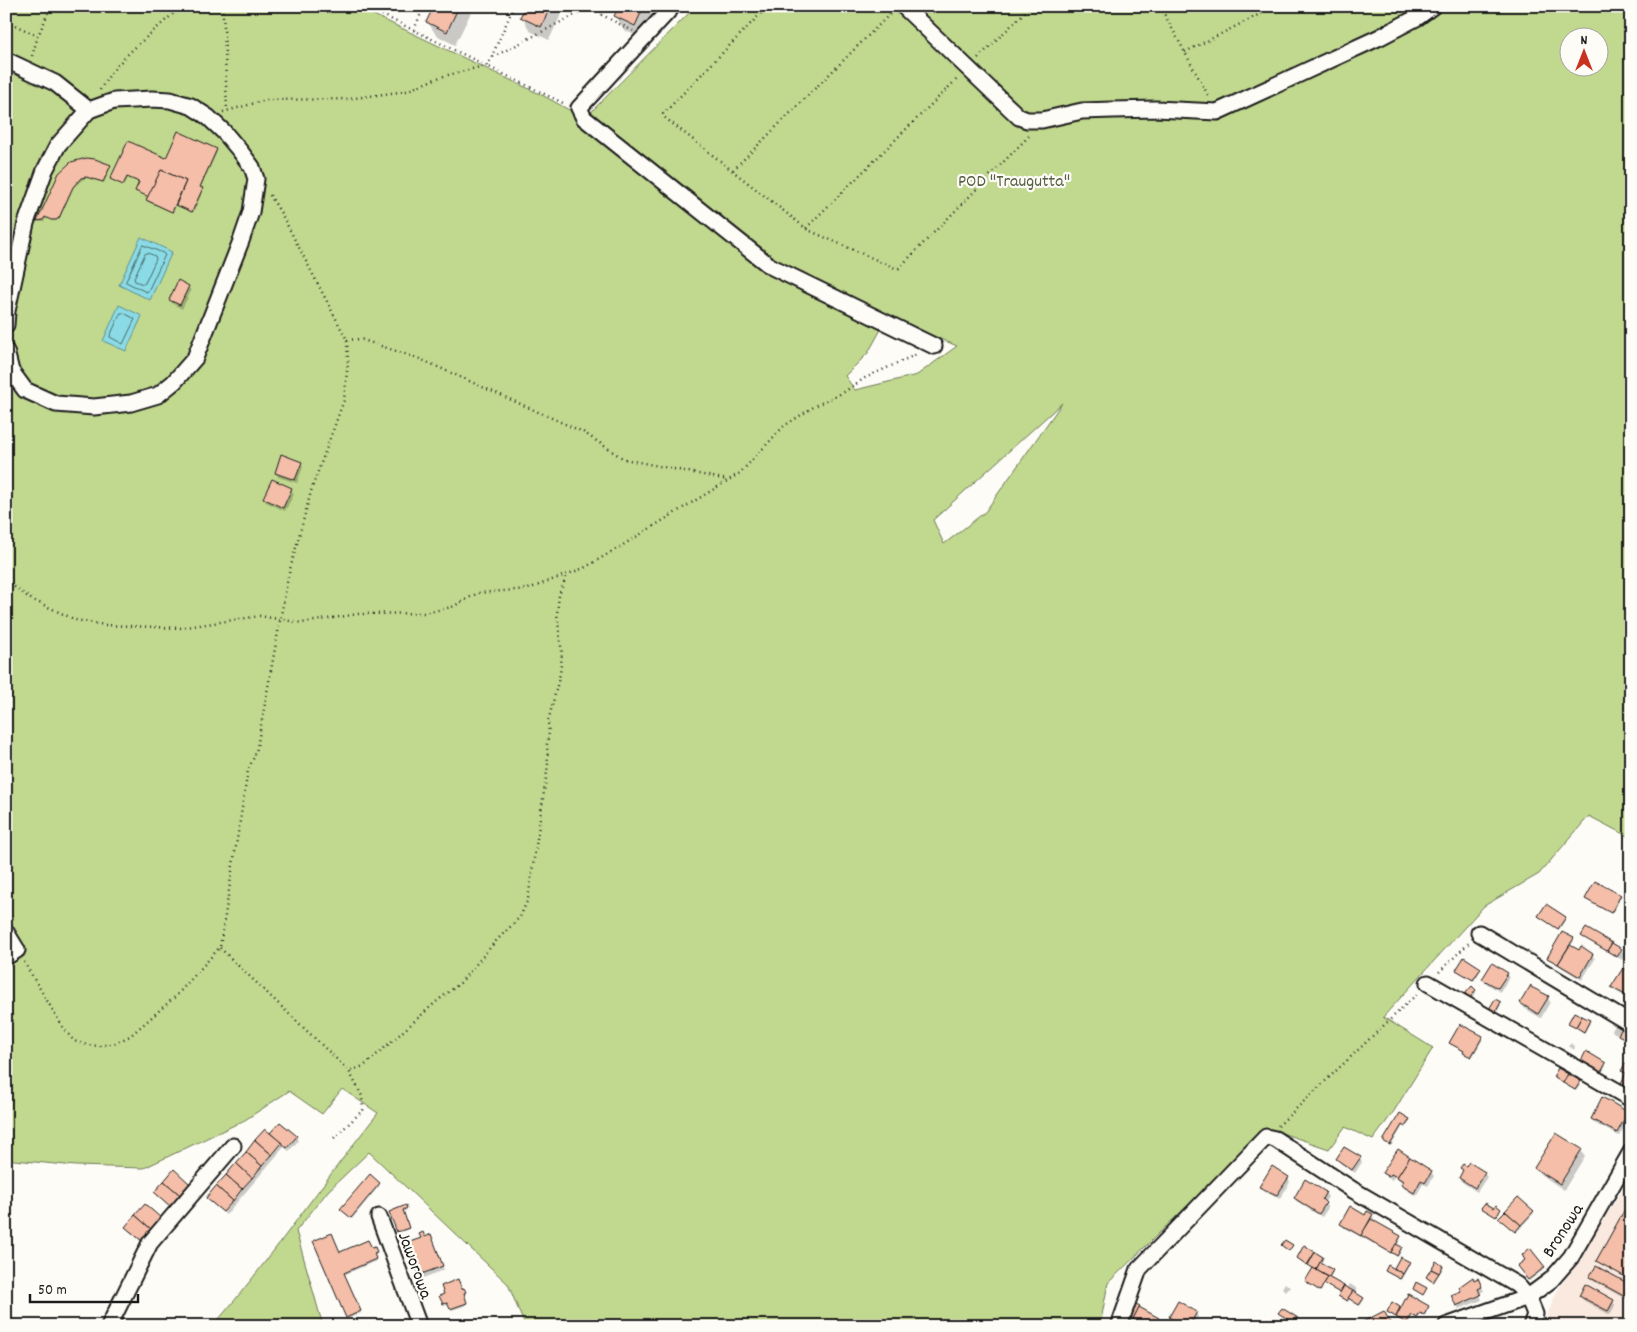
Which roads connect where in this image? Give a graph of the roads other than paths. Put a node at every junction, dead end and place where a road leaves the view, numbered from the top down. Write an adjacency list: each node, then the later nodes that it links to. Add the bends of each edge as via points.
1 (672, 6): 7 (street, via 579,108 584,118 770,266)
2 (903, 6): 3 (street, via 1019,117 1027,120 1045,120 1082,111 1217,112 1380,37)
3 (1433, 6)
4 (6, 60): 5 (street, via 55,83)
5 (89, 110): 6 (street, via 58,145 45,170 26,222); 8 (street, via 114,101 152,99 191,106 224,132 252,167 256,179 251,212 195,358 158,395 131,403 94,407 56,404 25,390 11,371)
6 (6, 325)
7 (934, 346)
8 (6, 351)
9 (6, 932): 11 (street)
10 (1479, 934): 13 (street)
11 (12, 953)
12 (1428, 983): 14 (street)
13 (1631, 1024)
14 (1631, 1099)
15 (233, 1146): 19 (street, via 150,1244)
16 (1631, 1152): 18 (street, Bronowa, via 1571,1257 1551,1280)
17 (378, 1217): 20 (street, Jaworowa)
18 (1528, 1297): 21 (street, via 1517,1285 1353,1190 1275,1139 1266,1137 1139,1269); 22 (street, Bronowa); 23 (street, via 1535,1314)
19 (109, 1326)
20 (419, 1326)
21 (1119, 1326)
22 (1446, 1326)
23 (1531, 1326)

